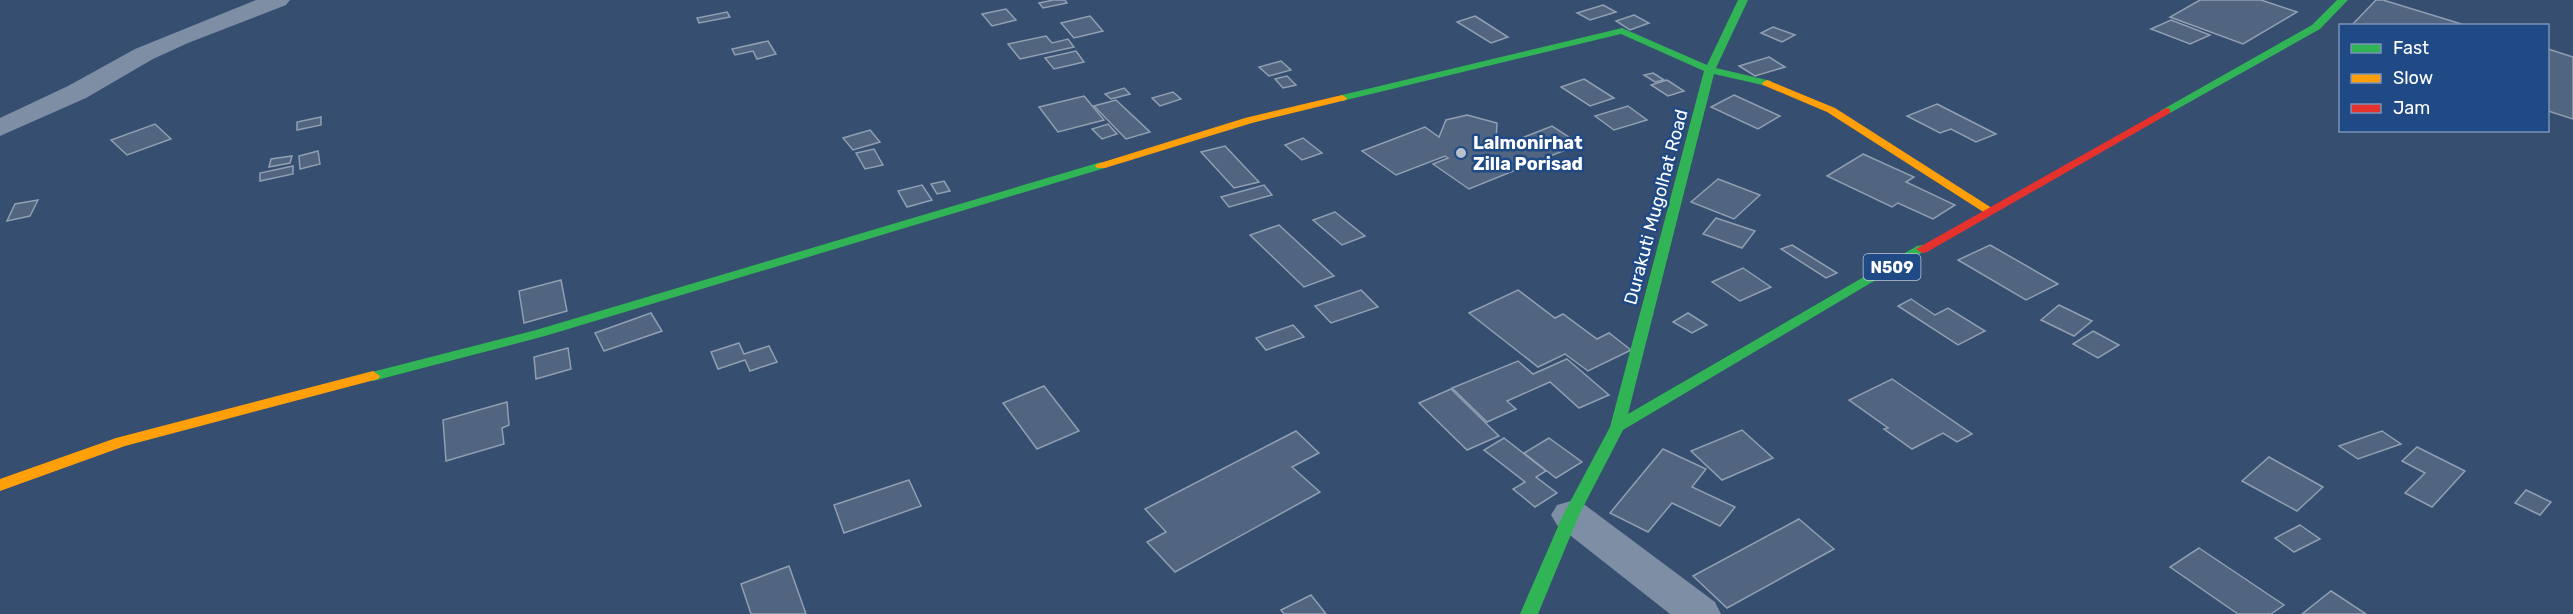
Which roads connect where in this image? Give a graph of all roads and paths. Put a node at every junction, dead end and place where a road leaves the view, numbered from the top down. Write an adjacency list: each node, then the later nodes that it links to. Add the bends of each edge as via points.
1 (278, 0): 5 (street, via 144,54 78,92)
2 (1743, 0): 4 (main road, Durakuti Mugolhat Road)
3 (2343, 0): 6 (main road, N509, via 2316,27)
4 (1710, 70): 6 (main road, via 1771,84 1831,110); 7 (main road, Durakuti Mugolhat Road); 8 (main road, via 1623,31 1249,120 540,333 121,442)
5 (0, 128)
6 (1989, 210): 7 (main road, N509)
7 (1617, 427): 9 (main road, Durakuti Mugolhat Road)
8 (0, 485)
9 (1571, 515): 10 (main road, Durakuti Mugolhat Road); 11 (street)
10 (1529, 614)
11 (1700, 614)

